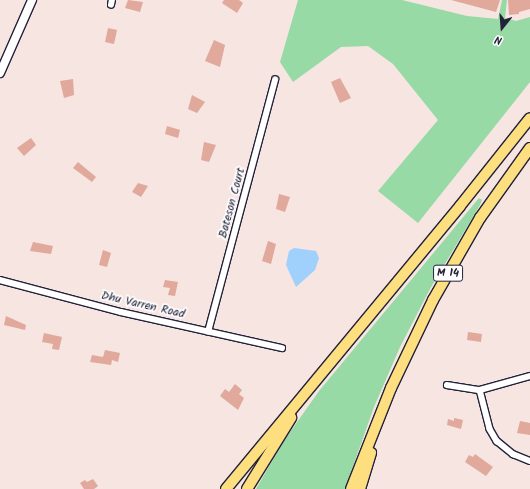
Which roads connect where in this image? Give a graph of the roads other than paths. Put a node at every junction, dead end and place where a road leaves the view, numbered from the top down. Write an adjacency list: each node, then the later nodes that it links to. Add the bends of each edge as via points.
1 (32, 0): 2 (main road)
2 (0, 73)
3 (275, 80): 7 (street, Bateson Court)
4 (530, 118): 11 (highway, M 14)
5 (530, 148): 13 (highway, M 14, via 480,218 455,261 412,341)
6 (0, 280): 7 (street, Dhu Varren Road)
7 (208, 332): 8 (street, Dhu Varren Road)
8 (282, 348)
9 (530, 376): 12 (street)
10 (447, 385): 12 (street)
11 (312, 387): 15 (highway, M 14); 16 (highway)
12 (480, 390): 14 (street, via 490,429 497,441 513,454)
13 (383, 408): 17 (highway, M 14); 18 (highway)
14 (530, 461)
15 (226, 489)
16 (247, 489)
17 (351, 489)
18 (360, 489)

